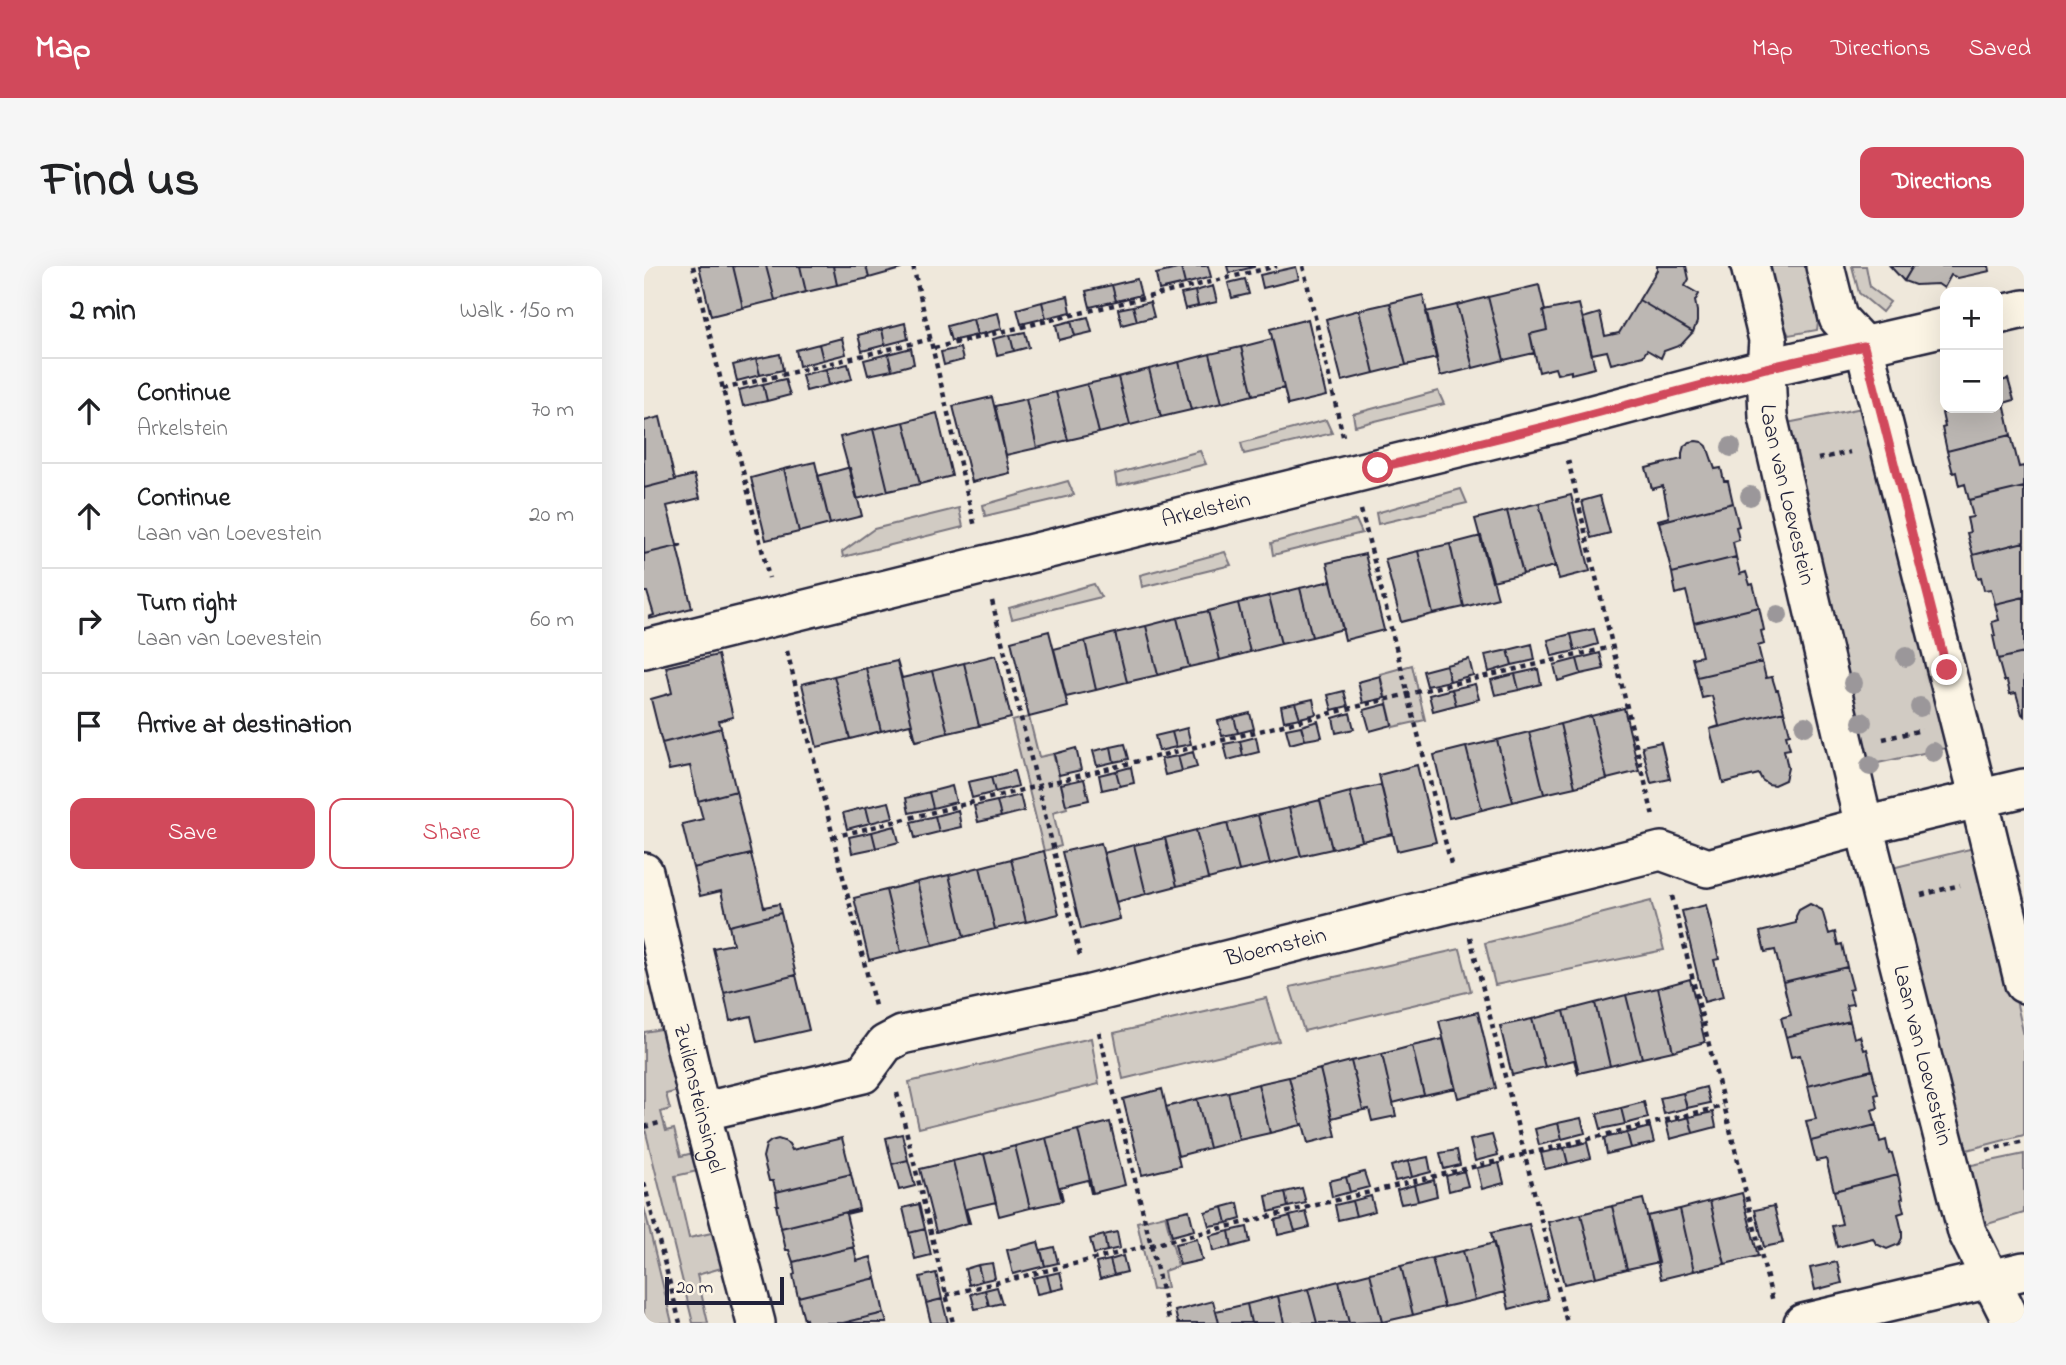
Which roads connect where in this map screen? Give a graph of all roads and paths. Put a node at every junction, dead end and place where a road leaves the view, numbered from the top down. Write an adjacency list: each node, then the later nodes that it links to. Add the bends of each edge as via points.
1 (693, 266): 14 (path)
2 (913, 266): 10 (path)
3 (1277, 266): 12 (path)
4 (1303, 266): 17 (path)
5 (1750, 266): 13 (street, Laan van Loevestein, via 1768,340)
6 (1825, 266): 11 (street, via 1838,318)
7 (2024, 309): 8 (street)
8 (2003, 314)
9 (1940, 328): 11 (street)
10 (931, 339): 12 (path); 14 (path)
11 (1864, 346): 13 (street); 27 (street)
12 (933, 348): 18 (path)
13 (1766, 368): 17 (street, Arkelstein); 28 (street, Laan van Loevestein, via 1768,417)
14 (723, 389): 19 (path)
15 (1855, 450): 16 (path)
16 (1816, 460)
17 (1352, 475): 18 (street, Arkelstein); 22 (path)
18 (984, 566): 19 (street, Arkelstein); 25 (path)
19 (779, 616): 21 (street, Arkelstein); 29 (path)
20 (1612, 647): 22 (path)
21 (644, 649)
22 (1408, 694): 25 (path); 33 (path)
23 (1930, 728): 24 (path)
24 (1882, 740)
25 (1038, 786): 29 (path); 35 (path)
26 (2024, 788): 27 (street)
27 (1979, 799): 28 (street); 34 (street)
28 (1864, 826): 33 (street, Bloemstein, via 1708,868 1661,851); 44 (street, Laan van Loevestein, via 1967,1232)
29 (833, 837): 36 (path)
30 (644, 872): 38 (street, Zuilensteinsingel)
31 (1962, 885): 32 (path)
32 (1914, 897)
33 (1461, 902): 35 (street, Bloemstein); 41 (path)
34 (2024, 984)
35 (1090, 994): 36 (street, Bloemstein, via 902,1035); 43 (path)
36 (885, 1044): 38 (street, via 863,1074); 45 (path)
37 (1724, 1106): 41 (path)
38 (701, 1112): 47 (street, Zuilensteinsingel)
39 (2024, 1141): 40 (path)
40 (1985, 1150)
41 (1524, 1153): 43 (path); 50 (path)
42 (644, 1183): 46 (path)
43 (1151, 1245): 45 (path); 49 (path)
44 (2008, 1276): 51 (street); 52 (street, Laan van Loevestein)
45 (946, 1295): 48 (path)
46 (680, 1323)
47 (756, 1323)
48 (953, 1323)
49 (1170, 1323)
50 (1567, 1323)
51 (1803, 1323)
52 (2010, 1323)

